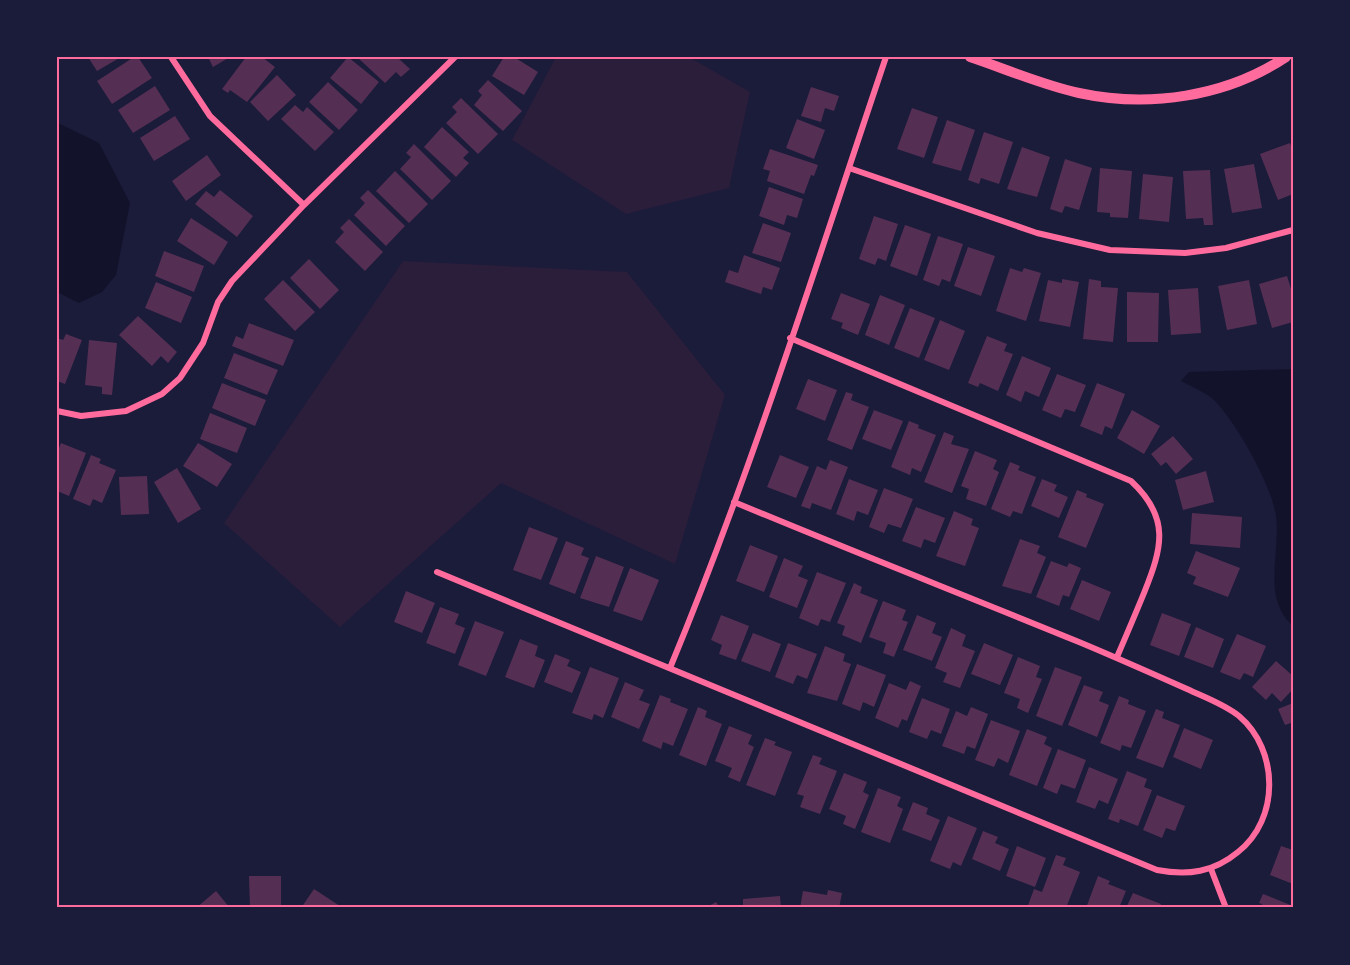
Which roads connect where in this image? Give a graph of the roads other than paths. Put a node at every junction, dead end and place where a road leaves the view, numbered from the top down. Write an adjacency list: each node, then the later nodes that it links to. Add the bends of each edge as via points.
1 (171, 57): 7 (street, via 210,116)
2 (455, 57): 7 (street)
3 (886, 57): 6 (street)
4 (970, 57): 5 (street, via 1076,92 1160,99 1221,87)
5 (1286, 57)
6 (849, 168): 8 (street, via 1037,233 1110,250 1195,251 1259,241); 9 (street)
7 (304, 205): 10 (street, via 232,281 218,302 193,362 162,394 126,411 105,415)
8 (1293, 230)
9 (790, 338): 11 (street); 13 (street, via 1131,481 1143,492 1158,522 1159,552)
10 (57, 411)
11 (734, 502): 13 (street); 14 (street)
12 (436, 572): 14 (street)
13 (1117, 657): 15 (street, via 1227,707 1251,728 1260,745 1270,783 1262,820 1241,850)
14 (670, 668): 15 (street, via 1157,870 1193,873)
15 (1211, 869): 16 (street)
16 (1226, 908)

